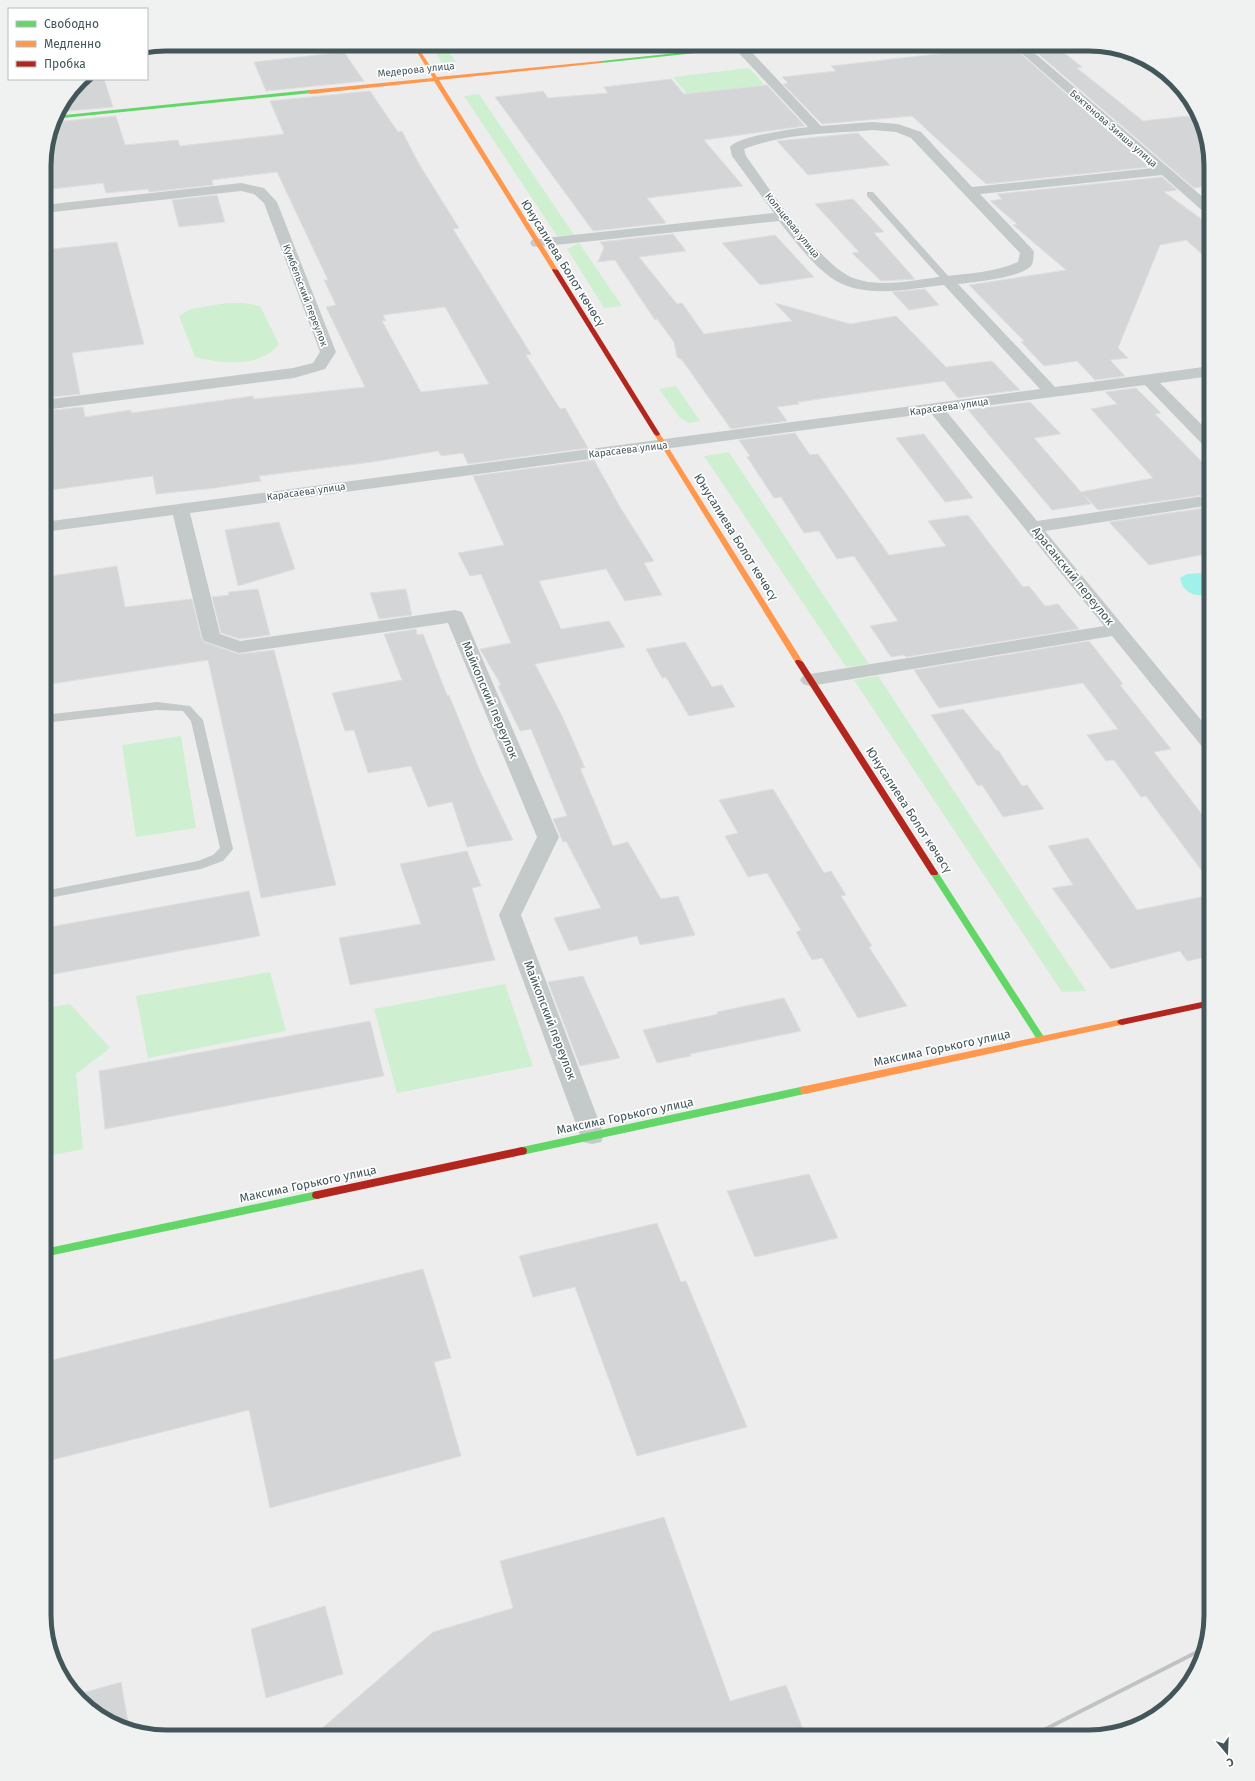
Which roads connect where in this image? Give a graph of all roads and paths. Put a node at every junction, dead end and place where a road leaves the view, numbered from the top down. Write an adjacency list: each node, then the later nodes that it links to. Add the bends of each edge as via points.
1 (418, 51): 5 (main road, Юнусалиева Болот көчөсү)
2 (710, 51): 5 (main road, Медерова улица)
3 (744, 51): 7 (street)
4 (1025, 51): 8 (street, Бектенова Зияша улица)
5 (434, 78): 6 (main road, Медерова улица); 14 (main road, Юнусалиева Болот көчөсү)
6 (62, 117)
7 (818, 131): 9 (street, Кольцевая улица, via 872,126 898,128 916,135); 13 (street, Кольцевая улица, via 750,141 737,147 739,156)
8 (1165, 171): 9 (street); 11 (street, Бектенова Зияша улица)
9 (969, 191): 15 (street, Кольцевая улица, via 1027,252 1025,264 1016,269)
10 (870, 194): 15 (lane)
11 (1204, 205)
12 (51, 208): 19 (street, Кумбельский переулок, via 241,187 259,191 270,202 328,352 319,366 294,373)
13 (783, 216): 14 (street); 15 (street, Кольцевая улица, via 831,271 847,281 867,286 896,286)
14 (537, 243): 22 (main road, Юнусалиева Болот көчөсү)
15 (947, 280): 18 (street)
16 (1204, 372): 17 (street, Карасаева улица)
17 (1148, 379): 18 (street, Карасаева улица); 21 (street)
18 (1051, 392): 20 (street, Карасаева улица)
19 (51, 404)
20 (935, 408): 22 (street, Карасаева улица); 26 (street, Арасанский переулок)
21 (1204, 436)
22 (664, 444): 24 (street, Карасаева улица); 28 (main road, Юнусалиева Болот көчөсү)
23 (1204, 501): 26 (street)
24 (180, 508): 25 (street, Карасаева улица); 34 (street, Майкопский переулок, via 211,637 239,647 455,616 548,837 510,915)
25 (51, 526)
26 (1033, 527): 27 (street, Арасанский переулок)
27 (1117, 630): 28 (street); 30 (street, Арасанский переулок)
28 (810, 680): 33 (main road, Юнусалиева Болот көчөсү)
29 (51, 718): 31 (lane, via 157,706 186,708 197,720 227,849 218,858 201,865)
30 (1204, 736)
31 (51, 894)
32 (1204, 1004): 33 (main road, Максима Горького улица)
33 (1041, 1039): 34 (main road, Максима Горького улица)
34 (592, 1136): 35 (main road, Максима Горького улица)
35 (51, 1252)

